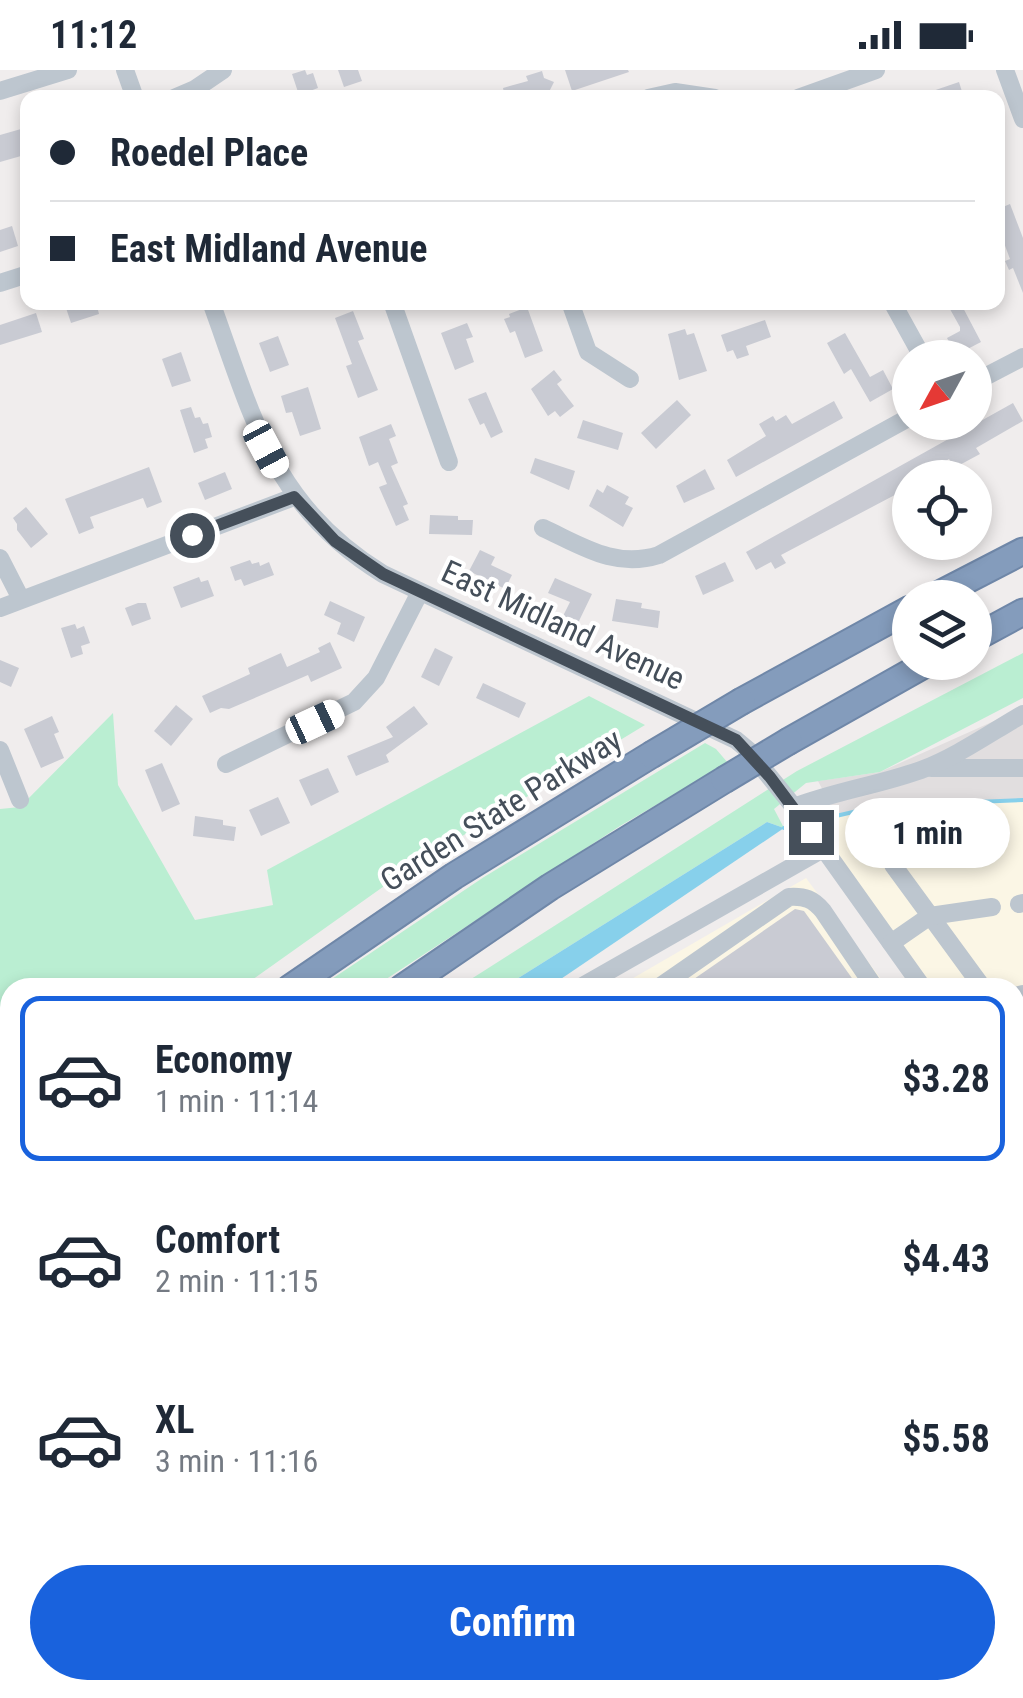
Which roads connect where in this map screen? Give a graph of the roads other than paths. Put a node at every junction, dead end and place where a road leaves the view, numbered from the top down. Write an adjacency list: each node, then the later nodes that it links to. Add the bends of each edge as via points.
1 (68, 70): 7 (street)
2 (223, 70): 5 (street)
3 (876, 70): 6 (street)
4 (1006, 70): 8 (street)
5 (193, 90)
6 (820, 90)
7 (0, 91)
8 (1023, 119)
9 (214, 310): 19 (street, East Midland Avenue, via 260,437)
10 (395, 310): 18 (street)
11 (573, 310): 16 (street, via 588,352)
12 (896, 310): 13 (street)
13 (913, 340)
14 (1023, 356): 15 (street)
15 (992, 373)
16 (630, 378)
17 (892, 427): 20 (street, via 644,560 604,556)
18 (449, 462)
19 (294, 497): 24 (street, East Midland Avenue, via 358,559); 25 (street)
20 (543, 528)
21 (1023, 551): 23 (highway)
22 (0, 558): 25 (street)
23 (967, 580)
24 (420, 592): 33 (street, via 376,678 354,702); 37 (street, East Midland Avenue, via 736,740)
25 (21, 599): 26 (street)
26 (0, 608)
27 (1023, 612): 29 (highway)
28 (892, 618): 43 (highway, Garden State Parkway, bridge, via 651,754)
29 (992, 629)
30 (898, 680): 44 (highway, bridge, via 550,887)
31 (1023, 714): 34 (street)
32 (0, 750): 36 (street)
33 (226, 764)
34 (926, 768): 35 (street); 37 (street)
35 (1023, 768)
36 (20, 800)
37 (799, 803): 38 (street, East Midland Avenue)
38 (824, 849): 42 (street, East Midland Avenue); 45 (street)
39 (894, 865): 41 (street)
40 (992, 907): 41 (street)
41 (930, 916): 42 (street); 49 (street)
42 (891, 942): 48 (street, East Midland Avenue)
43 (305, 978)
44 (417, 978)
45 (597, 978)
46 (673, 978): 47 (street, via 790,898 803,896 823,910)
47 (868, 978)
48 (916, 978)
49 (976, 978)

